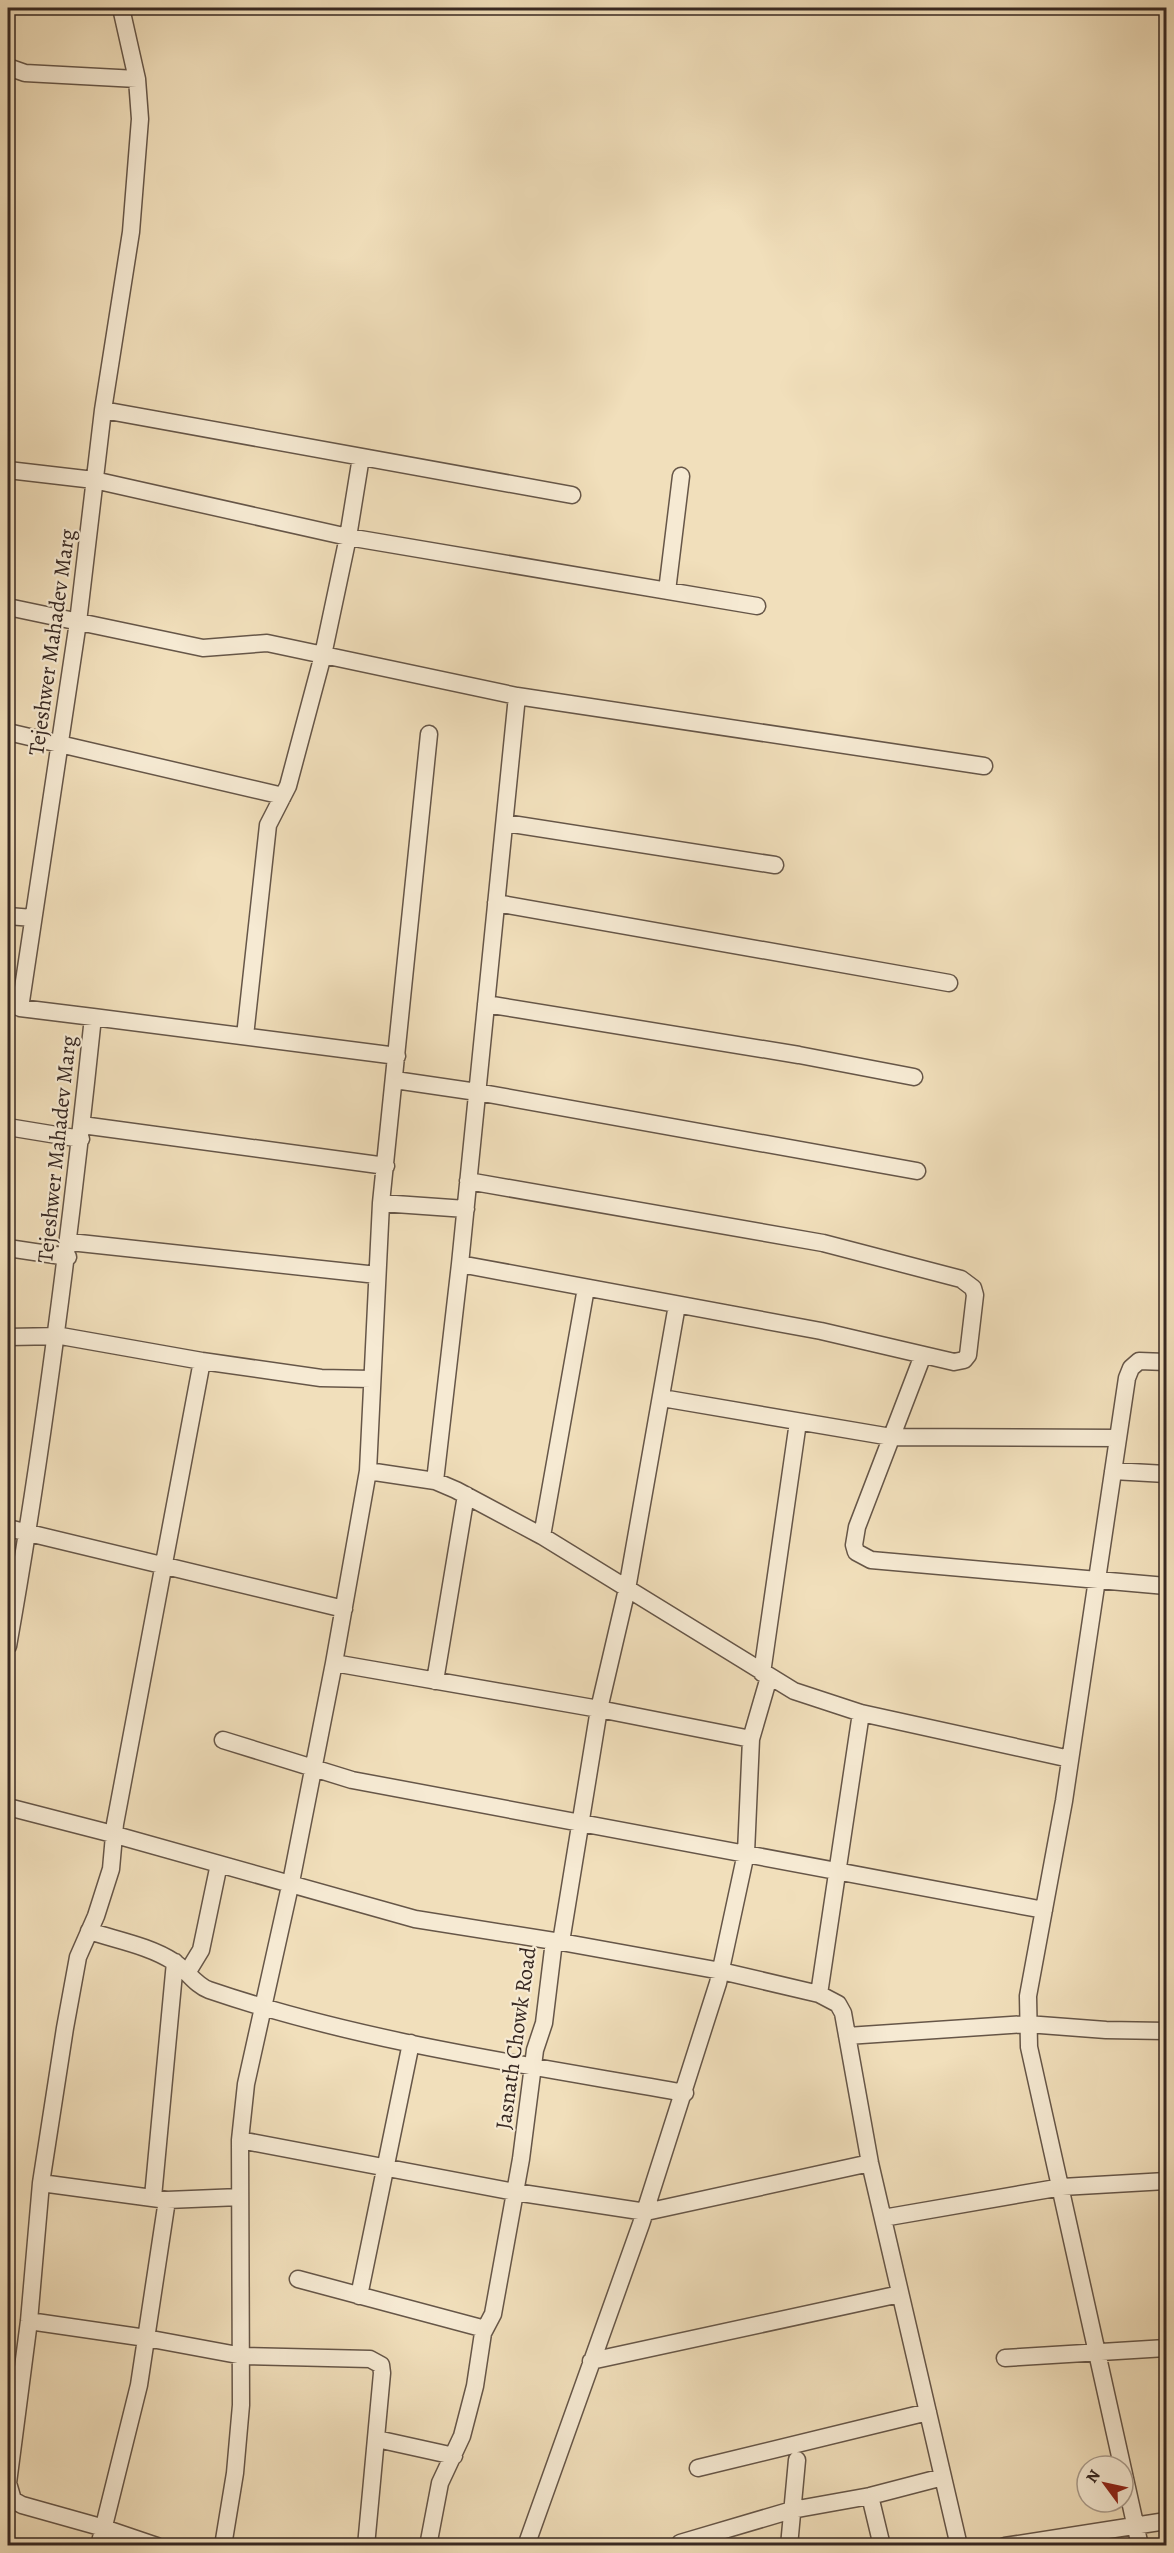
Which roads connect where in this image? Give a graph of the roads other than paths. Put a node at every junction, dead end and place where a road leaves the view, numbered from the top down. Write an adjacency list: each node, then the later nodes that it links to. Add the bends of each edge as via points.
1 (121, 8): 3 (street, Tejeshwer Mahadev Marg)
2 (8, 67): 3 (street, via 25,73)
3 (137, 79): 4 (street, Tejeshwer Mahadev Marg, via 140,119 131,232)
4 (103, 410): 5 (street); 8 (street, Tejeshwer Mahadev Marg)
5 (361, 457): 9 (street); 10 (street)
6 (8, 470): 8 (street)
7 (681, 476): 11 (street)
8 (97, 480): 10 (street); 14 (street, Tejeshwer Mahadev Marg)
9 (572, 495)
10 (348, 537): 11 (street); 15 (street)
11 (667, 591): 12 (street)
12 (757, 606)
13 (8, 607): 14 (street)
14 (78, 622): 15 (street, via 203,648 267,643); 19 (street, Tejeshwer Mahadev Marg)
15 (323, 655): 16 (street); 21 (street)
16 (517, 696): 20 (street); 22 (street)
17 (8, 732): 19 (street)
18 (429, 734): 32 (street)
19 (59, 746): 21 (street); 26 (street, Tejeshwer Mahadev Marg)
20 (984, 766)
21 (283, 796): 31 (street, via 268,825)
22 (504, 823): 23 (street); 24 (street)
23 (775, 865)
24 (496, 903): 27 (street); 28 (street)
25 (8, 916): 26 (street)
26 (33, 918): 29 (street, Tejeshwer Mahadev Marg)
27 (949, 982)
28 (486, 1004): 33 (street); 35 (street)
29 (14, 1007): 30 (street, Tejeshwer Mahadev Marg)
30 (93, 1017): 31 (street); 37 (street, Tejeshwer Mahadev Marg)
31 (245, 1036): 32 (street)
32 (397, 1056): 34 (street)
33 (914, 1077)
34 (395, 1080): 35 (street); 38 (street)
35 (477, 1092): 39 (street); 40 (street)
36 (8, 1127): 37 (street)
37 (81, 1132): 38 (street); 44 (street, Tejeshwer Mahadev Marg)
38 (386, 1166): 41 (street)
39 (918, 1171)
40 (468, 1181): 42 (street); 51 (street, via 823,1243 968,1282 975,1295 968,1355 959,1362)
41 (381, 1203): 42 (street); 46 (street)
42 (466, 1209): 45 (street)
43 (8, 1248): 44 (street)
44 (69, 1249): 46 (street); 49 (street, Tejeshwer Mahadev Marg)
45 (460, 1264): 47 (street); 62 (street)
46 (377, 1275): 54 (street)
47 (586, 1288): 48 (street); 66 (street)
48 (677, 1305): 51 (street, via 821,1331); 55 (street)
49 (56, 1336): 50 (street); 52 (street); 65 (street, Tejeshwer Mahadev Marg)
50 (8, 1337)
51 (923, 1355): 57 (street)
52 (202, 1361): 54 (street, via 321,1378); 67 (street)
53 (1167, 1362): 58 (street, via 1139,1362 1131,1368 1126,1378)
54 (370, 1378): 59 (street)
55 (662, 1398): 56 (street); 70 (street)
56 (798, 1422): 57 (street); 74 (street)
57 (891, 1437): 58 (street); 68 (street, via 857,1527 854,1545 863,1557)
58 (1118, 1438): 60 (street)
59 (368, 1471): 62 (street); 71 (street)
60 (1113, 1471): 61 (street); 68 (street)
61 (1167, 1474)
62 (435, 1481): 63 (street)
63 (466, 1495): 66 (street); 75 (street)
64 (8, 1528): 65 (street)
65 (28, 1532): 67 (street); 72 (street, Tejeshwer Mahadev Marg)
66 (542, 1536): 70 (street)
67 (165, 1565): 71 (street); 84 (street)
68 (1098, 1582): 69 (street); 80 (street)
69 (1167, 1586)
70 (627, 1589): 74 (street); 76 (street)
71 (344, 1609): 73 (street)
72 (8, 1646)
73 (334, 1663): 75 (street); 81 (street)
74 (765, 1675): 77 (street, via 827,1704); 78 (street)
75 (435, 1681): 76 (street)
76 (599, 1709): 78 (street); 83 (street)
77 (861, 1713): 80 (street); 87 (street)
78 (751, 1739): 85 (street)
79 (223, 1740): 81 (street)
80 (1070, 1759): 89 (street)
81 (313, 1767): 83 (street, via 352,1780); 88 (street)
82 (8, 1807): 84 (street, Jasnath Chowk Road)
83 (581, 1821): 85 (street); 92 (street, via 561,1942)
84 (114, 1834): 86 (street, Jasnath Chowk Road); 90 (street, via 108,1878)
85 (746, 1853): 87 (street); 92 (street)
86 (219, 1864): 88 (street, Jasnath Chowk Road); 91 (street, via 201,1950)
87 (838, 1871): 89 (street); 93 (street)
88 (290, 1884): 94 (street); 99 (street, Jasnath Chowk Road, via 415,1919 554,1941 544,2023)
89 (1044, 1910): 95 (street, via 1028,1996)
90 (89, 1931): 91 (street); 105 (street, via 78,1957)
91 (181, 1967): 94 (street, via 206,1989); 109 (street)
92 (721, 1971): 93 (street); 100 (street)
93 (819, 1994): 97 (street, via 838,2004)
94 (262, 2006): 98 (street); 101 (street, via 246,2084)
95 (1027, 2024): 96 (street); 97 (street); 106 (street)
96 (1167, 2031)
97 (847, 2036): 102 (street)
98 (411, 2043): 99 (street); 103 (street)
99 (533, 2066): 100 (street); 107 (street, Jasnath Chowk Road)
100 (684, 2093): 110 (street)
101 (240, 2140): 103 (street); 108 (street)
102 (870, 2163): 110 (street); 111 (street)
103 (387, 2168): 107 (street); 114 (street)
104 (1167, 2181): 106 (street)
105 (41, 2183): 109 (street); 115 (street)
106 (1062, 2187): 111 (street); 119 (street)
107 (515, 2192): 110 (street); 116 (street, Jasnath Chowk Road, via 493,2314)
108 (240, 2197): 109 (street); 120 (street)
109 (160, 2198): 117 (street)
110 (645, 2212): 122 (street)
111 (882, 2218): 113 (street)
112 (298, 2279): 114 (street)
113 (900, 2294): 122 (street); 123 (street)
114 (359, 2296): 116 (street)
115 (29, 2321): 117 (street); 133 (street, via 9,2493 22,2505)
116 (485, 2328): 125 (street, Jasnath Chowk Road, via 475,2386)
117 (146, 2338): 120 (street); 133 (street, via 139,2385)
118 (1167, 2348): 119 (street)
119 (1098, 2352): 121 (street); 132 (street)
120 (243, 2356): 124 (street, via 370,2359 381,2365); 137 (street, via 235,2473)
121 (1005, 2358)
122 (591, 2361): 140 (street)
123 (928, 2412): 127 (street); 128 (street)
124 (377, 2439): 125 (street); 138 (street)
125 (454, 2456): 139 (street, Jasnath Chowk Road, via 440,2483)
126 (797, 2460): 130 (street)
127 (698, 2468)
128 (943, 2477): 129 (street); 143 (street)
129 (870, 2496): 130 (street); 142 (street)
130 (792, 2510): 134 (street); 141 (street)
131 (1167, 2521): 132 (street)
132 (1136, 2526): 144 (street); 145 (street)
133 (104, 2528): 135 (street); 136 (street)
134 (680, 2543)
135 (99, 2546)
136 (157, 2546)
137 (223, 2546)
138 (366, 2546)
139 (428, 2546)
140 (526, 2546)
141 (789, 2546)
142 (882, 2546)
143 (959, 2546)
144 (1005, 2546)
145 (1140, 2546)

